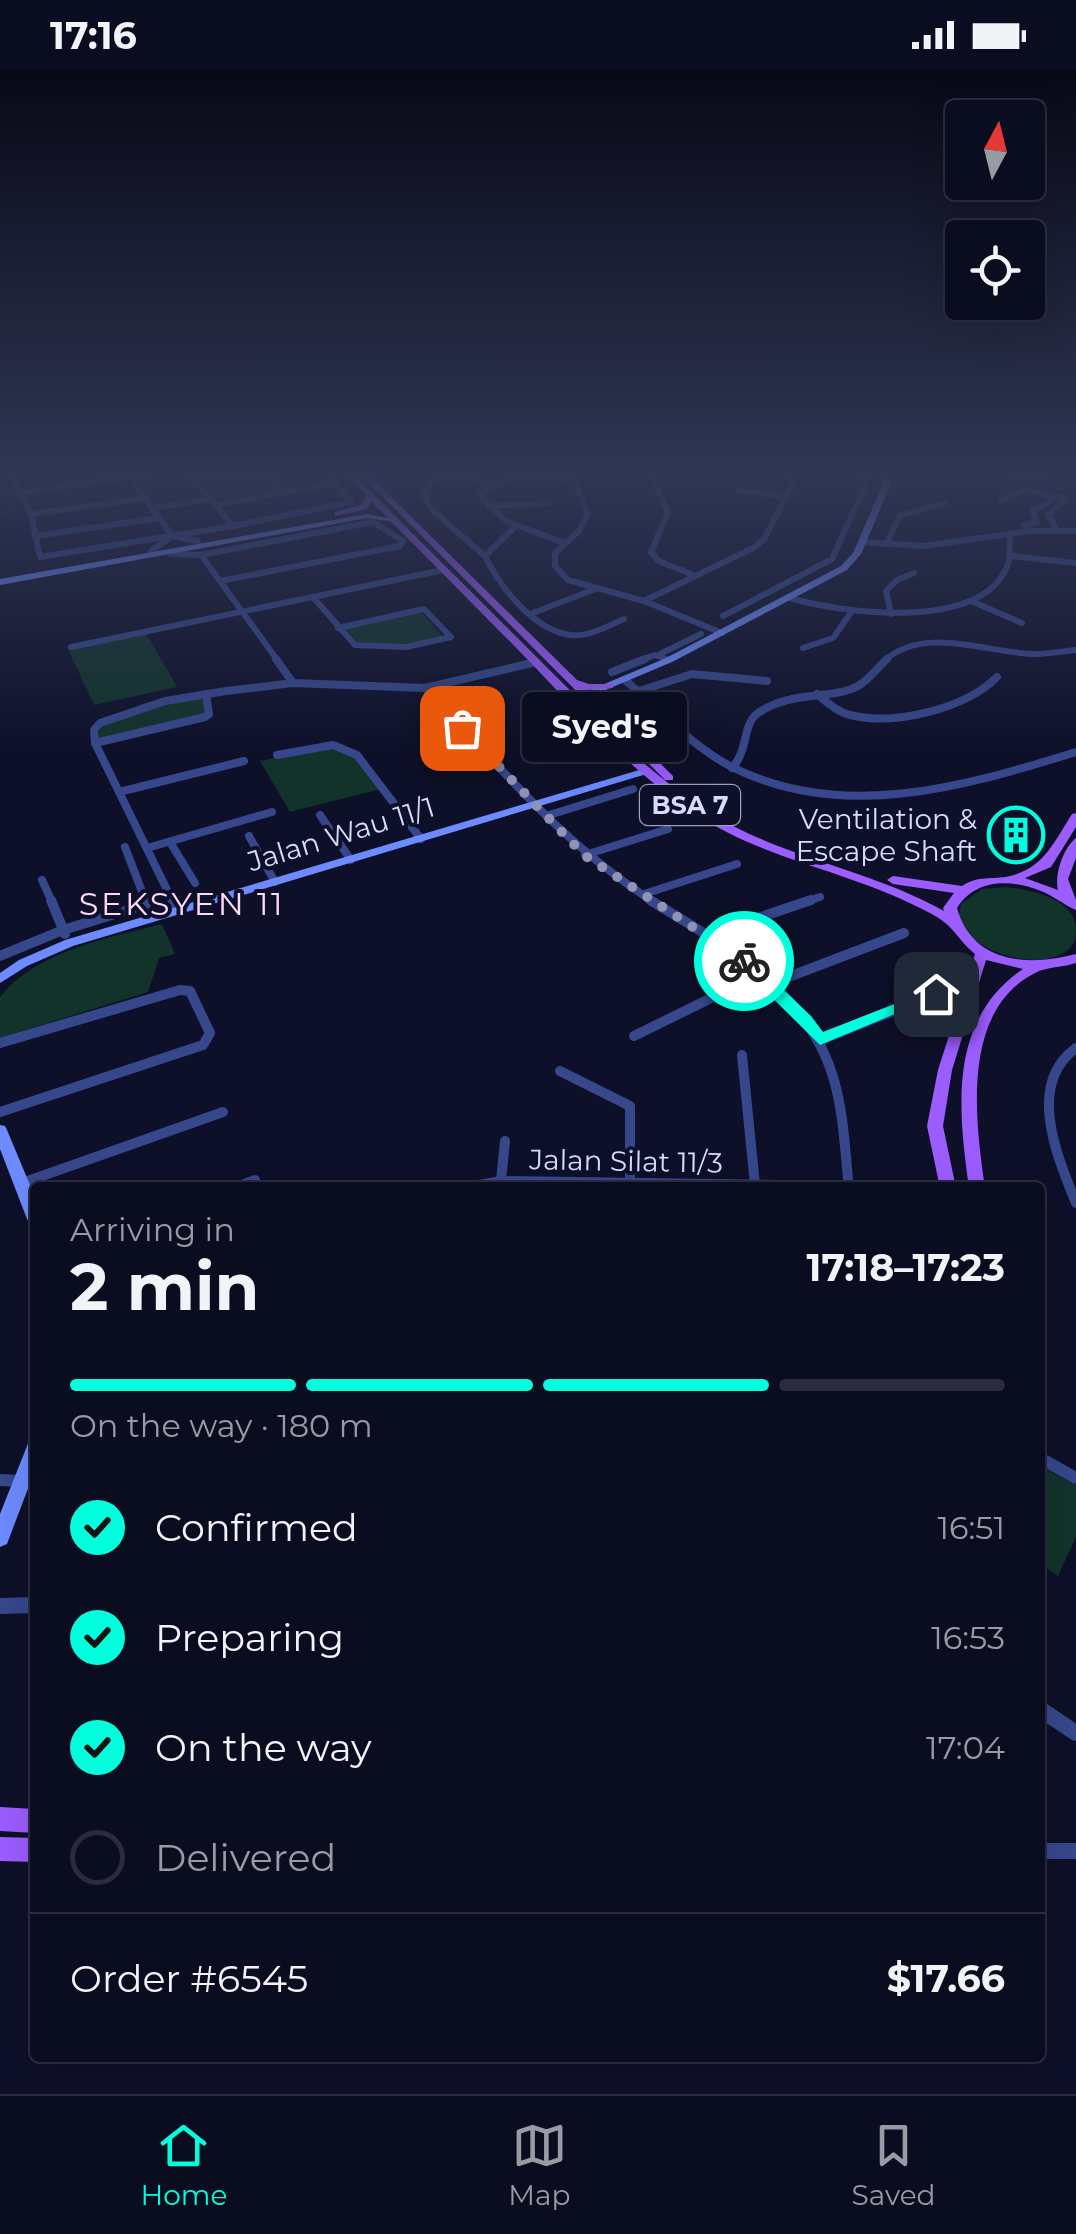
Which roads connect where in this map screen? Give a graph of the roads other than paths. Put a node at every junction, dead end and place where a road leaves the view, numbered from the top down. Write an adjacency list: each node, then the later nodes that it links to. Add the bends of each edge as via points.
1 (56, 565): 16 (main road)
2 (100, 565): 19 (main road)
3 (208, 565): 18 (street)
4 (300, 565): 18 (street)
5 (438, 565): 14 (main road, BSA 7)
6 (452, 565): 46 (main road, BSA 7)
7 (489, 565): 28 (street)
8 (555, 565): 20 (street, via 568,580)
9 (671, 565): 17 (street)
10 (713, 565): 17 (street)
11 (820, 565): 22 (street)
12 (846, 565): 25 (main road)
13 (1007, 565): 24 (street)
14 (442, 570): 21 (street); 41 (main road, BSA 7)
15 (914, 573): 30 (street, via 888,587)
16 (0, 574)
17 (693, 574): 23 (street)
18 (220, 581): 27 (street)
19 (0, 582)
20 (595, 589): 23 (street); 28 (street)
21 (312, 597): 27 (street); 34 (street)
22 (756, 600): 26 (street); 31 (street)
23 (644, 601): 35 (street)
24 (971, 601): 30 (street); 33 (street)
25 (799, 602): 26 (main road); 29 (street)
26 (773, 607): 35 (main road)
27 (241, 612): 37 (street); 47 (street)
28 (533, 614): 32 (street, via 570,636)
29 (850, 614): 30 (street); 38 (street, via 832,638)
30 (891, 614)
31 (723, 616)
32 (624, 619)
33 (1022, 623)
34 (338, 628): 34 (street, via 355,645 406,648 451,638 424,609)
35 (722, 633): 40 (main road)
36 (701, 634): 40 (street)
37 (71, 647)
38 (802, 648)
39 (1076, 650): 52 (street, via 906,646 862,684)
40 (665, 657): 42 (street); 44 (main road)
41 (536, 662): 49 (street); 54 (main road, BSA 7)
42 (612, 672)
43 (997, 677): 52 (street, via 977,694 880,719 842,713)
44 (625, 680): 48 (main road); 50 (street)
45 (767, 680): 50 (street, via 692,674)
46 (572, 681): 48 (main road); 53 (main road, BSA 7)
47 (293, 684): 49 (street); 51 (street)
48 (609, 686): 53 (main road); 54 (main road)
49 (426, 688): 63 (street)
50 (638, 691): 59 (street)
51 (206, 694): 55 (street, via 110,717 94,730); 55 (street, via 205,718)
52 (816, 694): 59 (street, via 755,714 743,756)
53 (586, 695): 54 (main road, via 581,702)
54 (593, 712): 60 (main road, BSA 7); 82 (main road, BSA 7, via 682,791 742,826 886,878)
55 (95, 743): 62 (street)
56 (1076, 752): 59 (street, via 1022,769 871,797 812,792)
57 (276, 755): 70 (street, via 333,745 357,756)
58 (244, 761): 62 (street)
59 (732, 768)
60 (646, 771): 63 (street, Jalan Wau 11/1); 87 (main road, BSA 7, via 736,833 905,893)
61 (633, 789): 66 (street)
62 (119, 792): 74 (street)
63 (533, 806): 66 (street); 70 (street, Jalan Wau 11/1)
64 (272, 812): 71 (street)
65 (320, 815): 76 (street)
66 (546, 816): 75 (street)
67 (1076, 816): 79 (main road, via 1047,864)
68 (668, 829): 75 (street)
69 (249, 836): 80 (street)
70 (420, 839): 76 (street, Jalan Wau 11/1)
71 (170, 842): 74 (street); 81 (street)
72 (1076, 842): 85 (main road, via 1063,874)
73 (125, 847): 90 (street, via 147,904)
74 (146, 848): 86 (street)
75 (584, 855): 83 (street)
76 (351, 860): 80 (street, Jalan Wau 11/1)
77 (737, 864): 83 (street)
78 (42, 880): 90 (street)
79 (1008, 880): 82 (main road); 85 (main road)
80 (275, 882): 86 (street, Jalan Wau 11/1)
81 (196, 883)
82 (963, 890): 87 (main road, via 950,908)
83 (644, 894): 89 (street)
84 (820, 898): 89 (street)
85 (1071, 902)
86 (177, 910): 90 (street, Jalan Wau 11/1)
87 (951, 920): 91 (main road)
88 (904, 933): 97 (street)
89 (708, 935): 95 (street)
90 (66, 936): 92 (street); 96 (street, Jalan Wau 11/1)
91 (982, 952): 94 (main road); 119 (main road, via 935,1126)
92 (0, 956)
93 (1076, 958): 94 (main road)
94 (1038, 966): 120 (main road, via 1003,986 981,1027 966,1118)
95 (760, 974): 97 (street); 99 (street)
96 (0, 979)
97 (770, 984): 100 (street)
98 (936, 994): 100 (street)
99 (634, 1036)
100 (820, 1040): 118 (street, via 834,1076)
101 (0, 1043): 105 (street, via 190,991 210,1033 207,1042)
102 (1076, 1048): 122 (street, via 1064,1053 1050,1077 1049,1095 1057,1153)
103 (742, 1055): 117 (street)
104 (560, 1071): 116 (street, via 630,1106)
105 (0, 1112)
106 (223, 1112): 112 (street)
107 (0, 1130): 109 (main road)
108 (504, 1141): 111 (street)
109 (6, 1167): 112 (main road)
110 (255, 1180): 113 (street)
111 (501, 1181): 114 (street, Jalan Silat 11/3); 115 (street, Jalan Silat 11/3)
112 (25, 1182): 121 (main road)
113 (250, 1182)
114 (496, 1182)
115 (566, 1182)
116 (630, 1182)
117 (754, 1182)
118 (848, 1182)
119 (947, 1182)
120 (976, 1182)
121 (30, 1200)
122 (1076, 1203)
123 (30, 1461): 127 (main road)
124 (1045, 1461): 125 (street)
125 (1076, 1478)
126 (0, 1480): 127 (street)
127 (23, 1481): 128 (main road)
128 (0, 1538)
129 (0, 1606): 130 (street)
130 (30, 1606)
131 (1045, 1712): 132 (street)
132 (1076, 1733)
133 (0, 1820): 134 (main road)
134 (30, 1821)
135 (0, 1849): 136 (main road)
136 (30, 1850)
137 (1045, 1851): 138 (street)
138 (1076, 1851)

